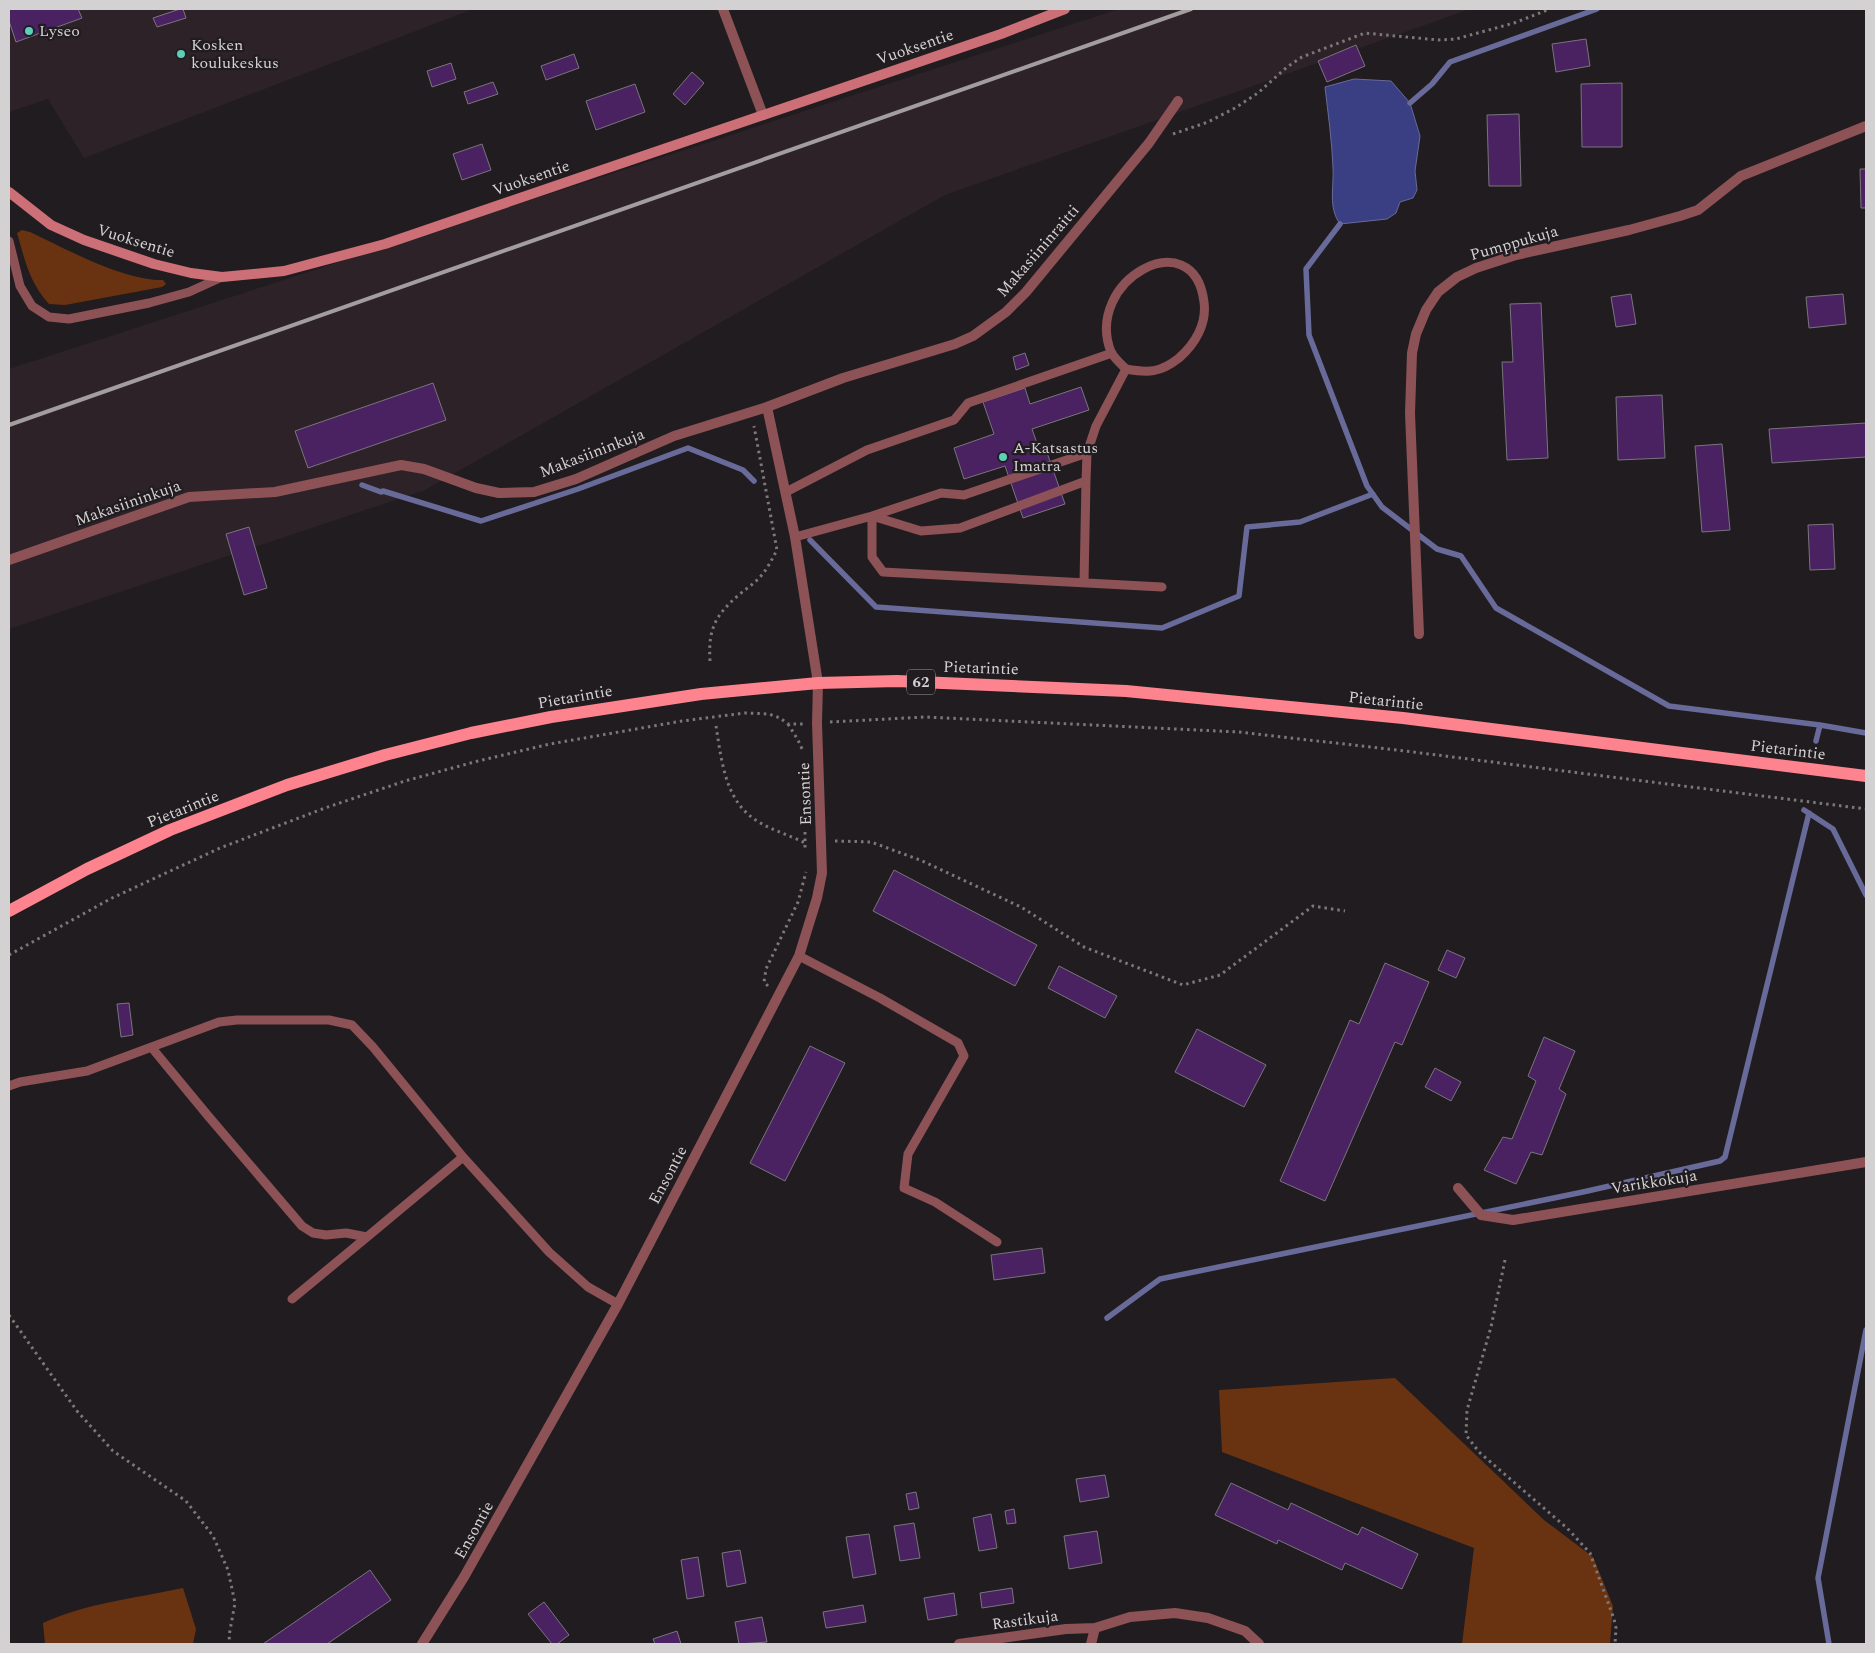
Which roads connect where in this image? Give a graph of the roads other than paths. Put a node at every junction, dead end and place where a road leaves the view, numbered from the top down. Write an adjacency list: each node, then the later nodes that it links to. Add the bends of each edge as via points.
1 (724, 9): 4 (street)
2 (1065, 9): 4 (street, Vuoksentie)
3 (1178, 101): 11 (street, Makasiininraitti, via 1149,143 1006,312 973,336 954,344 843,378)
4 (763, 114): 8 (street, Vuoksentie, via 385,244 284,271)
5 (1866, 126): 20 (street, Pumppukuja, via 1740,176 1698,210 1629,230 1516,255 1457,277 1438,292 1426,310 1412,353 1410,413)
6 (9, 192): 8 (street, Vuoksentie, via 51,225 84,240 154,264)
7 (9, 241): 8 (lane, via 20,286 32,306 49,317 69,319 148,303 189,292)
8 (222, 277)
9 (1112, 353): 10 (lane); 10 (lane, via 1106,329 1110,309 1119,290 1132,275 1149,266 1167,262 1183,265 1195,275 1202,290 1204,308 1201,329 1190,349 1170,365 1147,372); 14 (lane, via 968,403 954,420 867,450)
10 (1126, 369): 12 (lane, via 1096,426)
11 (767, 407): 14 (street); 17 (street, Makasiininkuja, via 674,436 576,479 534,492 484,490 424,469 401,465 275,492 188,497)
12 (1087, 453): 13 (lane); 15 (lane, via 964,496 942,493)
13 (1086, 481): 15 (lane, via 960,528 922,531); 18 (lane)
14 (786, 492): 16 (street)
15 (872, 516): 16 (lane); 18 (lane, via 872,557 883,572)
16 (795, 538): 21 (street)
17 (9, 560)
18 (1084, 583): 19 (lane)
19 (1162, 587)
20 (1419, 634)
21 (818, 683): 22 (main road, Pietarintie / 62, via 897,681 1126,690 1413,720); 23 (main road, Pietarintie / 62, via 701,694 551,717 385,755 287,785 170,830); 24 (street, Ensontie, via 822,872 818,898)
22 (1866, 776)
23 (9, 911)
24 (799, 956): 31 (lane, via 958,1043 964,1056 908,1154 904,1188 934,1202); 33 (street, Ensontie)
25 (152, 1048): 26 (lane, via 87,1071); 27 (lane, via 219,1022 329,1020 352,1025); 30 (lane, via 302,1226 313,1233)
26 (9, 1086)
27 (463, 1157): 30 (lane); 33 (lane, via 548,1252 588,1287)
28 (1866, 1162): 29 (street, Varikkokuja, via 1513,1220 1481,1215)
29 (1458, 1188)
30 (367, 1237): 32 (lane)
31 (997, 1242)
32 (292, 1299)
33 (618, 1304): 35 (street, Ensontie, via 464,1577)
34 (1096, 1628): 36 (street, Rastikuja); 37 (street); 38 (street, Rastikuja, via 1130,1617 1176,1613 1208,1618 1245,1631)
35 (422, 1644)
36 (959, 1644)
37 (1091, 1644)
38 (1259, 1644)

